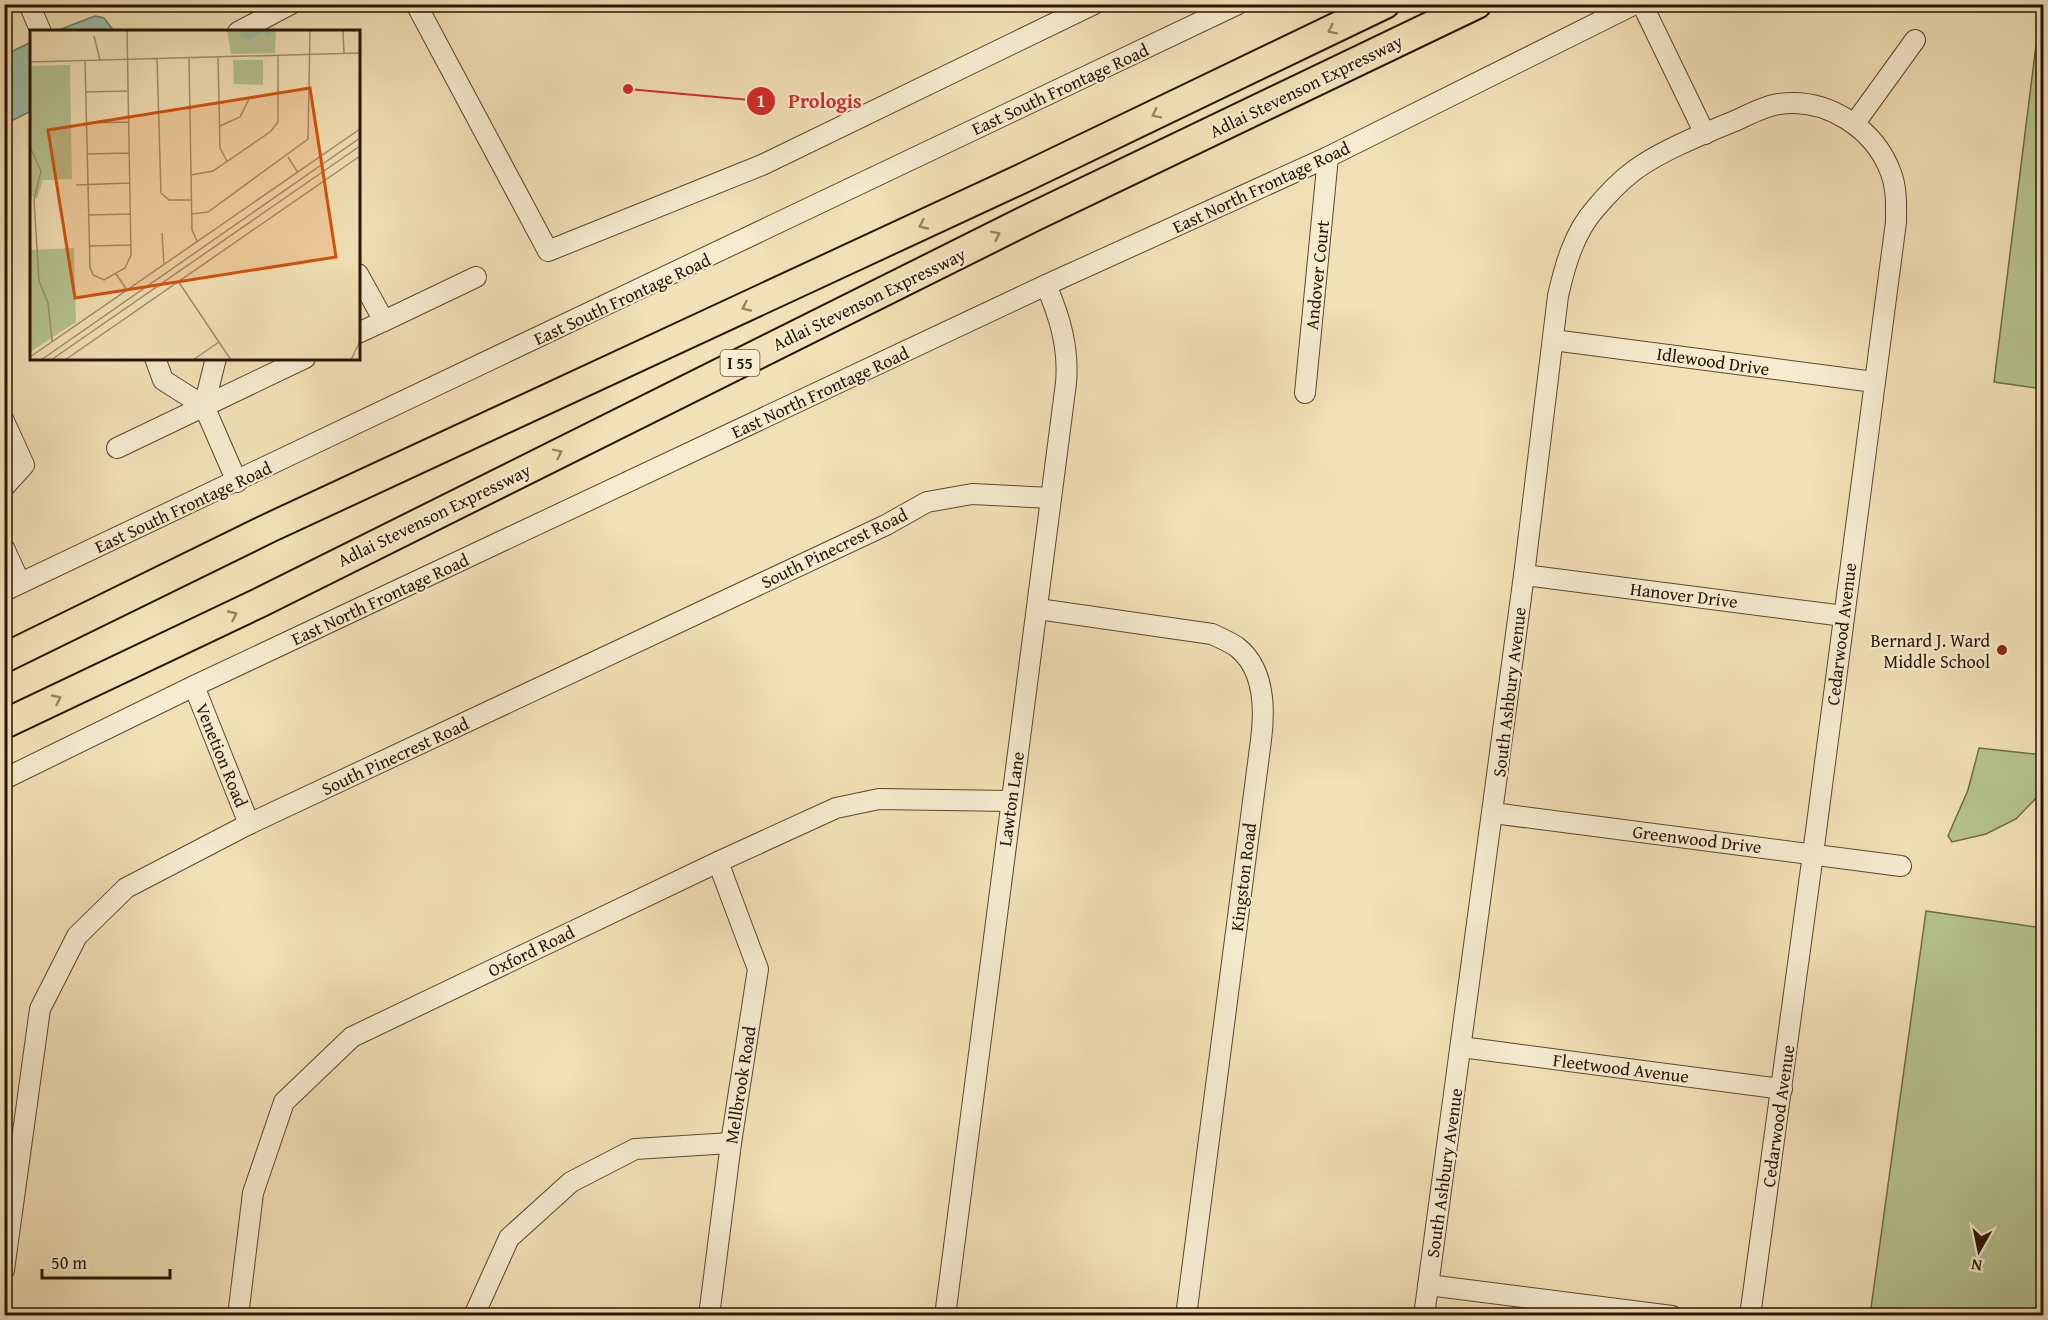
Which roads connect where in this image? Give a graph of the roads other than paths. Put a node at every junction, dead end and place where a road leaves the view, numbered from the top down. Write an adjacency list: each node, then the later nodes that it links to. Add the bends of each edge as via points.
1 (29, 4): 11 (street)
2 (291, 4): 12 (street)
3 (416, 4): 10 (street, via 548,250 762,165)
4 (1094, 4): 10 (street)
5 (1238, 4): 31 (street, East South Frontage Road)
6 (1385, 4): 39 (highway, one-way to 39, via 1021,179 280,523)
7 (1477, 4): 41 (highway, Adlai Stevenson Expressway / I 55, one-way to 7, via 259,603 1035,216)
8 (1635, 4): 16 (street, East North Frontage Road)
9 (1642, 4): 15 (street)
10 (1054, 13)
11 (40, 30)
12 (242, 30)
13 (1915, 40): 14 (street)
14 (1855, 123): 15 (street, Cedarwood Avenue, via 1804,104 1779,104); 26 (street, Cedarwood Avenue, via 1883,152 1897,196)
15 (1705, 134): 22 (street, South Ashbury Avenue, via 1631,173 1594,210 1566,262)
16 (1328, 157): 19 (street, East North Frontage Road); 27 (street, Andover Court)
17 (476, 277): 20 (street)
18 (360, 278): 20 (street)
19 (1046, 285): 33 (street, Lawton Lane, via 1065,338 1068,365); 40 (street, East North Frontage Road)
20 (384, 321): 21 (street)
21 (360, 332)
22 (1553, 340): 26 (street, Idlewood Drive); 35 (street, South Ashbury Avenue)
23 (156, 360): 28 (street, via 163,380)
24 (216, 360): 28 (street)
25 (301, 360): 28 (street)
26 (1874, 382): 38 (street, Cedarwood Avenue)
27 (1305, 393)
28 (204, 406): 30 (street); 31 (street)
29 (4, 421): 32 (street, via 24,465)
30 (117, 448)
31 (237, 482): 36 (street, East South Frontage Road)
32 (4, 487)
33 (1051, 498): 37 (street, Lawton Lane); 45 (street, South Pinecrest Road, via 972,494 927,502 886,525)
34 (4, 548): 36 (street)
35 (1524, 575): 38 (street, Hanover Drive); 44 (street, South Ashbury Avenue)
36 (12, 587)
37 (1038, 609): 43 (street, Lawton Lane); 58 (street, Kingston Road, via 1212,634 1237,648 1250,662 1263,698 1264,719)
38 (1844, 616): 46 (street, Cedarwood Avenue)
39 (4, 658)
40 (194, 686): 42 (street, East North Frontage Road); 45 (street, Venetion Road)
41 (4, 724)
42 (4, 779)
43 (1011, 801): 47 (street, Oxford Road, via 879,799 836,808); 57 (street, Lawton Lane)
44 (1493, 813): 46 (street, Greenwood Drive); 49 (street, South Ashbury Avenue)
45 (249, 824): 52 (street, South Pinecrest Road, via 126,888 77,936 40,1009)
46 (1813, 854): 48 (street, Greenwood Drive); 50 (street, Cedarwood Avenue)
47 (718, 862): 51 (street, Mellbrook Road, via 758,969); 55 (street, Oxford Road, via 352,1037 284,1102 253,1193)
48 (1901, 866)
49 (1461, 1047): 50 (street, Fleetwood Avenue); 53 (street, South Ashbury Avenue)
50 (1782, 1089): 61 (street, Cedarwood Avenue)
51 (731, 1143): 54 (street, via 635,1149 571,1182 510,1238); 56 (street, Mellbrook Road)
52 (4, 1270)
53 (1428, 1285): 59 (street, South Ashbury Avenue); 60 (street)
54 (476, 1311)
55 (238, 1316)
56 (709, 1316)
57 (945, 1316)
58 (1186, 1316)
59 (1424, 1316)
60 (1672, 1316)
61 (1750, 1316)

